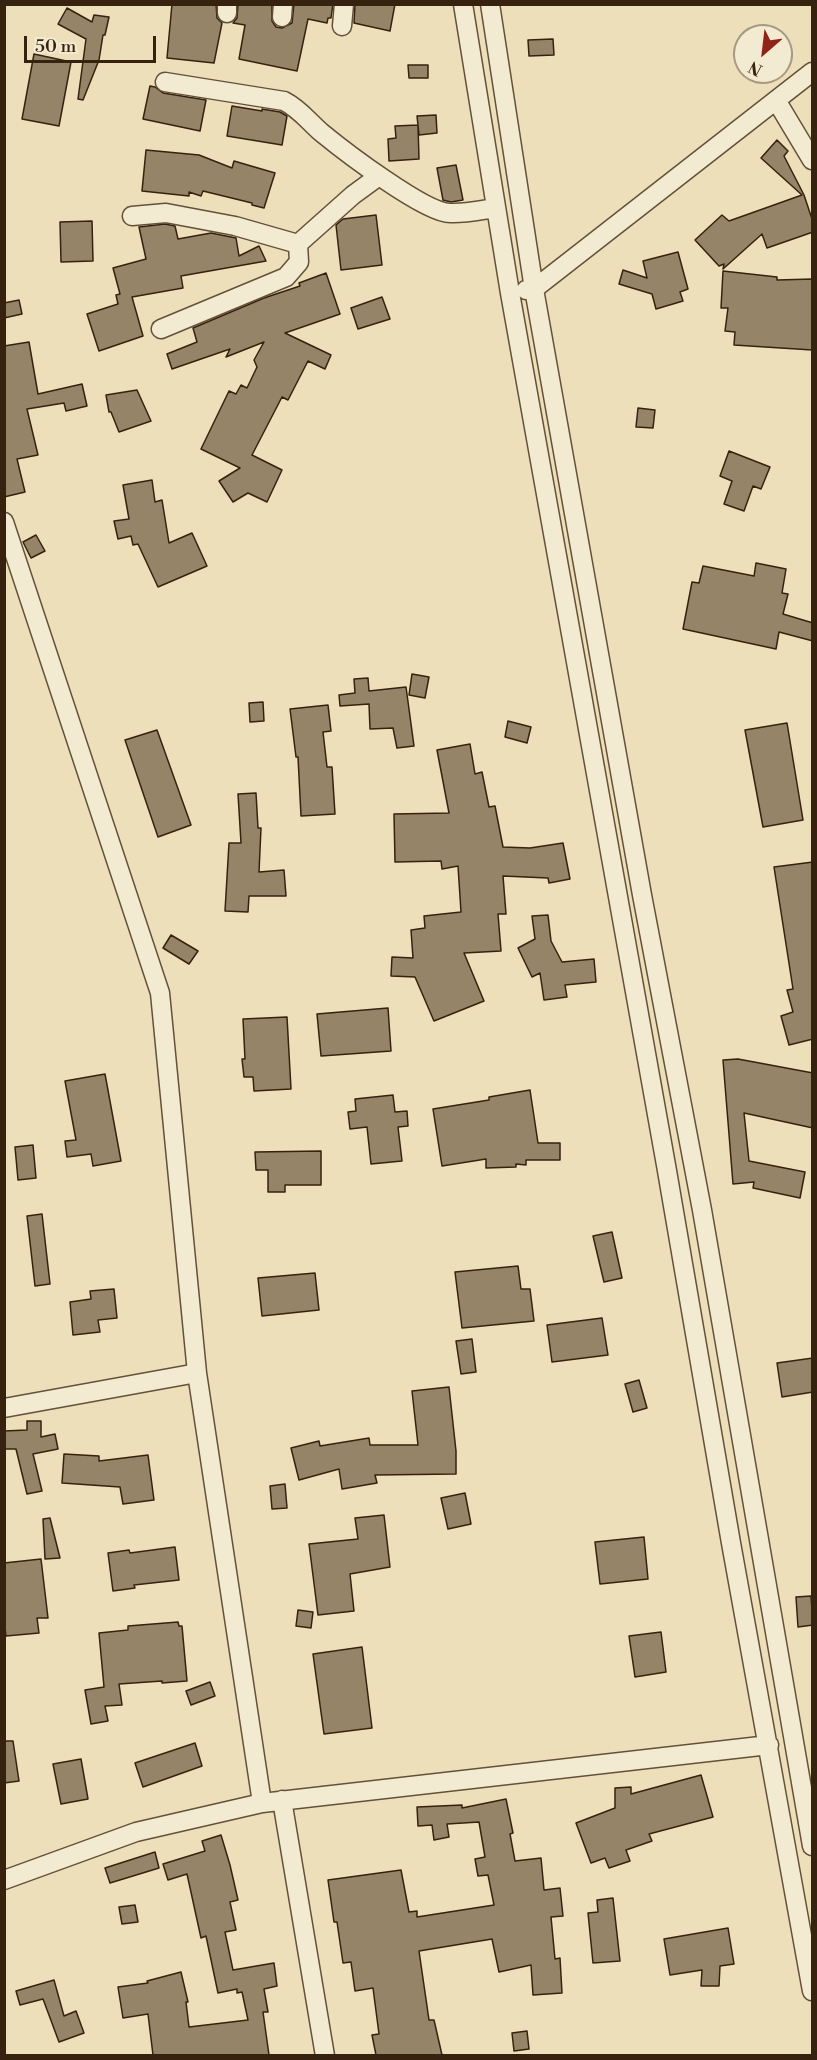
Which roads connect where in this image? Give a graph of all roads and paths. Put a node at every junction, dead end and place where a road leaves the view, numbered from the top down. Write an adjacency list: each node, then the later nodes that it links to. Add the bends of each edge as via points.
1 (344, 4): 4 (street)
2 (463, 4): 10 (street)
3 (490, 4): 13 (street)
4 (342, 26)
5 (813, 72): 7 (street)
6 (165, 82): 9 (street, via 284,101)
7 (776, 100): 8 (street); 13 (street)
8 (813, 160)
9 (379, 176): 10 (street, via 434,209 449,213); 12 (street)
10 (496, 208): 14 (street)
11 (132, 216): 12 (street, via 166,213 235,226)
12 (298, 244): 15 (street, via 299,262 286,277)
13 (534, 289): 14 (street); 19 (street)
14 (510, 293): 20 (street)
15 (161, 329)
16 (4, 522): 17 (street, via 160,993)
17 (197, 1373): 18 (street); 23 (street)
18 (4, 1408)
19 (746, 1471): 20 (street); 24 (street)
20 (719, 1473): 21 (street)
21 (769, 1745): 22 (street); 27 (street)
22 (282, 1800): 23 (street); 28 (street)
23 (262, 1803): 26 (street, via 136,1832)
24 (811, 1827): 25 (street)
25 (813, 1846)
26 (4, 1881)
27 (813, 1990)
28 (325, 2055)

